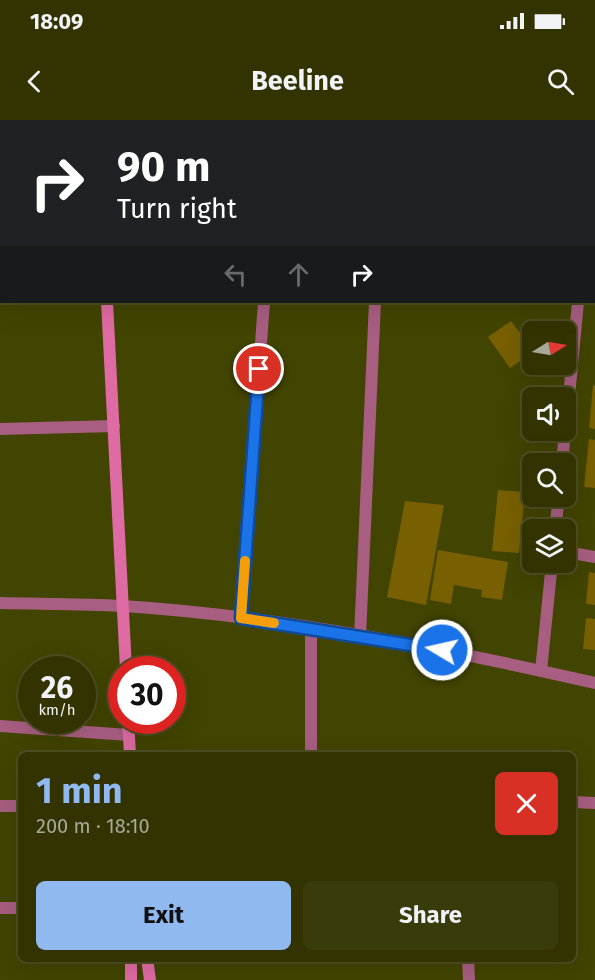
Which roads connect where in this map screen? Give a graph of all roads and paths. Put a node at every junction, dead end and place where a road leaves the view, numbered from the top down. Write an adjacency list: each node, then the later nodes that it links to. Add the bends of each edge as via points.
1 (107, 303): 6 (main road)
2 (264, 303): 13 (street)
3 (375, 303): 15 (street)
4 (578, 303): 5 (street)
5 (569, 387)
6 (114, 426): 7 (street); 12 (main road)
7 (0, 429)
8 (576, 554): 9 (street)
9 (595, 557)
10 (551, 573): 17 (street)
11 (0, 603): 12 (street)
12 (123, 606): 13 (street); 16 (main road)
13 (241, 618): 14 (street)
14 (311, 629): 15 (street); 23 (street)
15 (360, 637): 17 (street)
16 (125, 656)
17 (541, 671): 18 (street)
18 (595, 683): 19 (street)
19 (595, 695)
20 (0, 726): 21 (street)
21 (129, 735): 22 (main road)
22 (130, 752)
23 (311, 752)
24 (576, 802): 25 (street)
25 (595, 802)
26 (0, 806): 27 (street)
27 (18, 806)
28 (0, 908): 29 (street)
29 (18, 908)
30 (131, 962): 33 (main road)
31 (148, 962): 34 (main road)
32 (468, 962): 35 (street)
33 (130, 980)
34 (150, 980)
35 (469, 980)

